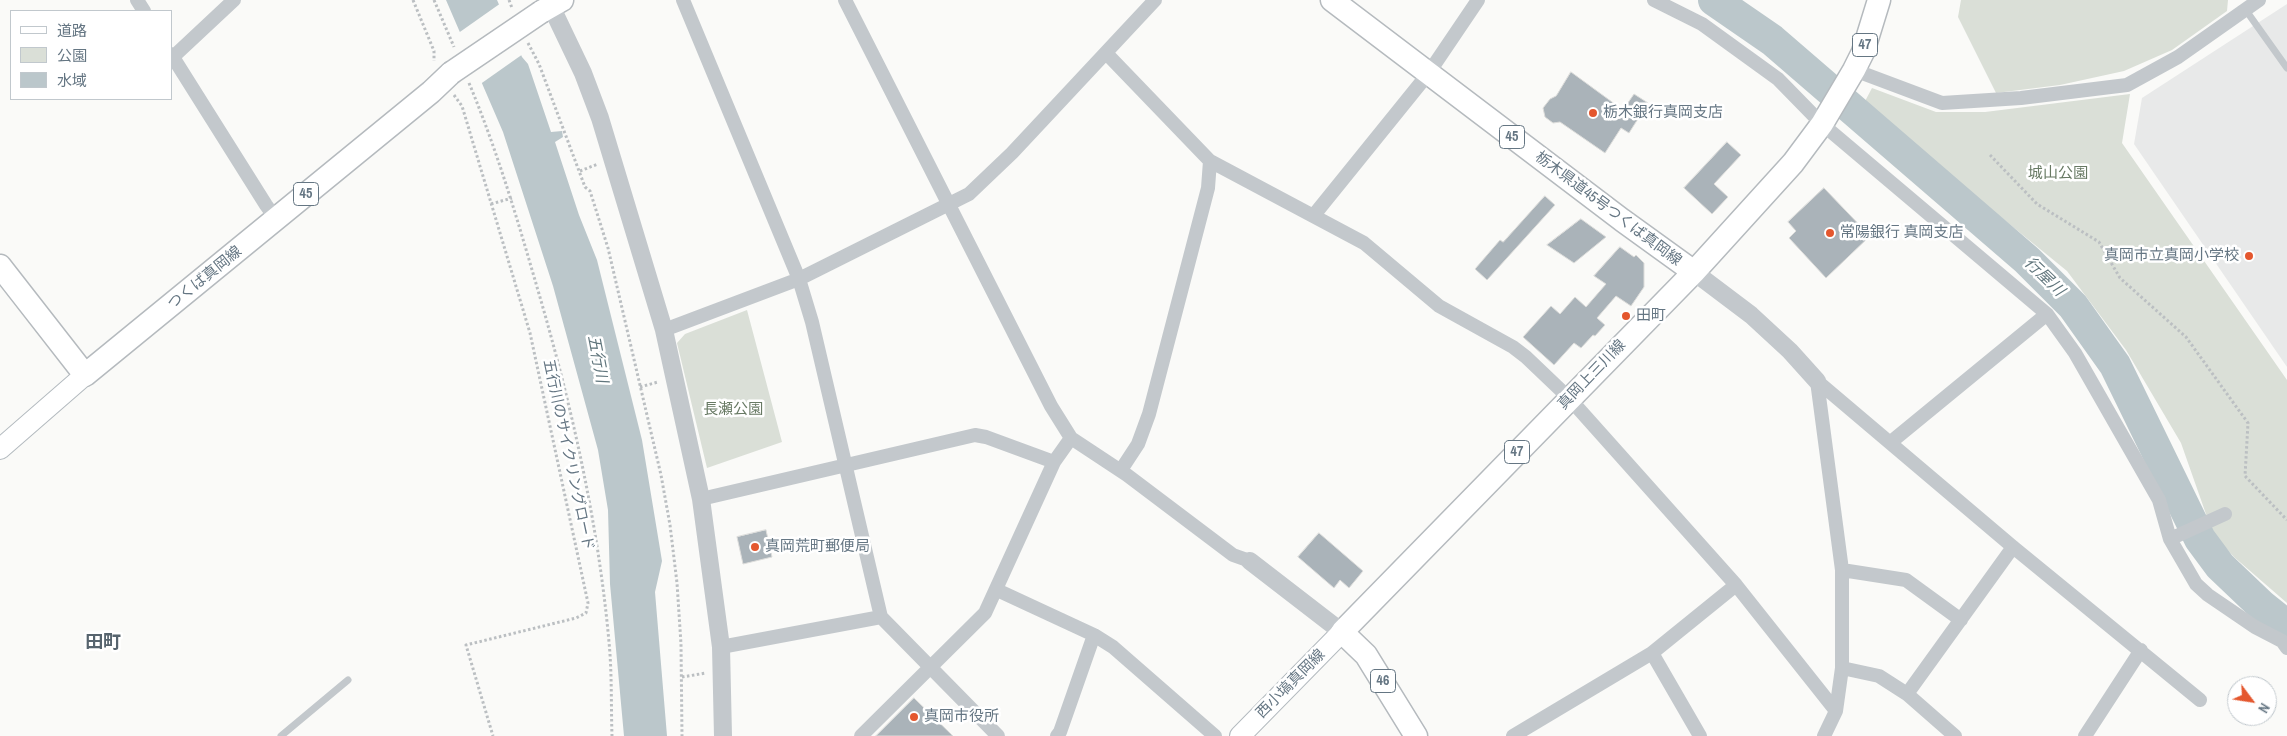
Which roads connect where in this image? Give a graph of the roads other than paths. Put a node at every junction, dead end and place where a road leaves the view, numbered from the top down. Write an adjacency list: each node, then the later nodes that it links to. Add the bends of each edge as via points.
1 (234, 0): 13 (street)
2 (683, 0): 24 (street)
3 (845, 0): 19 (street)
4 (1156, 0): 12 (street)
5 (1332, 0): 15 (main road, 栃木県道45号つくば真岡線 / 45)
6 (1478, 0): 15 (street)
7 (1654, 0): 17 (street, via 1702,24 1740,50)
8 (1880, 0): 16 (main road, 真岡上三川線 / 47)
9 (2259, 0): 10 (street)
10 (2242, 4): 14 (lane); 16 (street, via 2178,57 2127,85 2021,98 1942,103)
11 (550, 5): 21 (main road, つくば真岡線 / 45, bridge, via 431,92); 26 (street, via 584,73 600,118)
12 (1106, 53): 18 (street); 19 (street, via 1012,153 969,194)
13 (172, 56): 21 (street)
14 (2287, 68)
15 (1428, 74): 20 (street); 23 (main road, 栃木県道45号つくば真岡線 / 45)
16 (1850, 79): 17 (main road, 真岡上三川線 / 47)
17 (1826, 119): 23 (main road, 真岡上三川線 / 47, via 1778,180); 25 (street)
18 (1210, 161): 20 (street); 35 (street, via 1208,188 1149,414 1138,444)
19 (949, 204): 24 (street); 30 (street, via 1051,406)
20 (1314, 215): 29 (street, via 1364,243 1439,306 1513,347)
21 (276, 219): 27 (main road, つくば真岡線 / 45)
22 (0, 266): 27 (main road)
23 (1694, 272): 28 (street, via 1751,315); 29 (main road, 真岡上三川線 / 47)
24 (799, 278): 26 (street); 34 (street)
25 (2047, 314): 31 (street); 38 (street, via 2075,353 2159,500)
26 (664, 330): 36 (street)
27 (85, 376): 32 (main road)
28 (1817, 381): 31 (street); 41 (street)
29 (1570, 398): 42 (street); 46 (main road, 真岡上三川線 / 47)
30 (1071, 438): 33 (street); 35 (street)
31 (1891, 442): 39 (street)
32 (0, 449)
33 (1054, 462): 34 (street, via 975,435); 43 (street)
34 (845, 464): 36 (street); 44 (street)
35 (1121, 470): 40 (street, via 1234,555)
36 (701, 499): 48 (street)
37 (2225, 514): 38 (street)
38 (2170, 539): 49 (street, via 2196,584 2255,627 2282,641)
39 (2013, 547): 45 (street); 50 (street)
40 (1250, 561): 46 (street)
41 (1842, 570): 45 (street, via 1906,580); 53 (street)
42 (1736, 585): 51 (street); 57 (street)
43 (996, 590): 47 (street); 52 (street, via 985,613)
44 (881, 617): 48 (street); 52 (street)
45 (1961, 620): 55 (street)
46 (1342, 632): 64 (main road, 西小塙真岡線); 65 (main road, 46, via 1366,655)
47 (1094, 634): 62 (street); 63 (street)
48 (721, 646): 59 (street)
49 (2287, 648)
50 (2141, 650): 56 (street); 70 (street)
51 (1652, 653): 66 (street); 67 (street)
52 (930, 667): 60 (street); 61 (street)
53 (1842, 668): 55 (street, via 1879,676); 57 (street)
54 (348, 680): 58 (lane)
55 (1907, 694): 69 (street)
56 (2200, 700)
57 (1836, 711): 68 (street)
58 (281, 736)
59 (723, 736)
60 (861, 736)
61 (998, 736)
62 (1057, 736)
63 (1215, 736)
64 (1240, 736)
65 (1416, 736)
66 (1513, 736)
67 (1700, 736)
68 (1824, 736)
69 (1955, 736)
70 (2085, 736)

